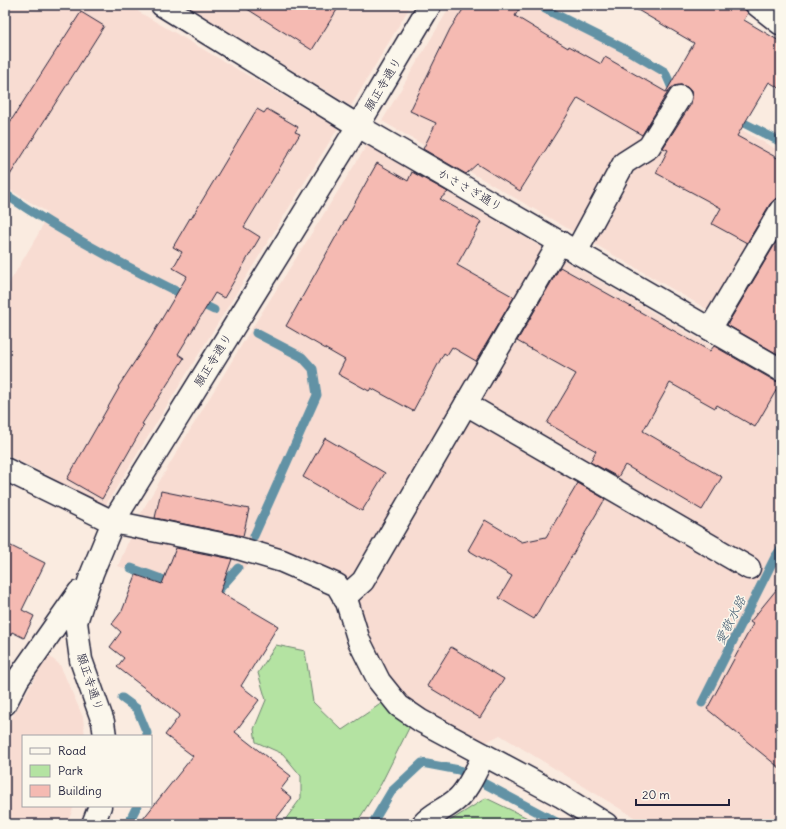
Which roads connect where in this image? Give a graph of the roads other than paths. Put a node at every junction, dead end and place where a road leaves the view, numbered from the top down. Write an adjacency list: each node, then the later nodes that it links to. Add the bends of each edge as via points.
1 (162, 5): 6 (street, かささぎ通り)
2 (430, 5): 6 (street, 願正寺通り)
3 (757, 5): 4 (street)
4 (781, 24)
5 (680, 97): 8 (street, via 649,148 624,163)
6 (358, 126): 8 (street, かささぎ通り); 13 (street, 願正寺通り)
7 (781, 210): 9 (street)
8 (568, 247): 9 (street, かささぎ通り); 11 (street)
9 (710, 329): 10 (street, かささぎ通り)
10 (781, 370)
11 (466, 404): 14 (street); 16 (street, via 363,581)
12 (5, 469): 13 (street)
13 (113, 522): 15 (street, 願正寺通り); 16 (street, via 231,546 282,561 337,585)
14 (749, 568)
15 (92, 573): 17 (street, via 18,679); 18 (street, 願正寺通り, via 76,622 81,660 104,722)
16 (344, 598): 19 (street, via 359,641 379,680 399,706)
17 (5, 704)
18 (105, 735)
19 (480, 763): 22 (street, via 457,800); 23 (street, via 561,796)
20 (100, 807): 21 (street)
21 (93, 824)
22 (423, 824)
23 (606, 824)

